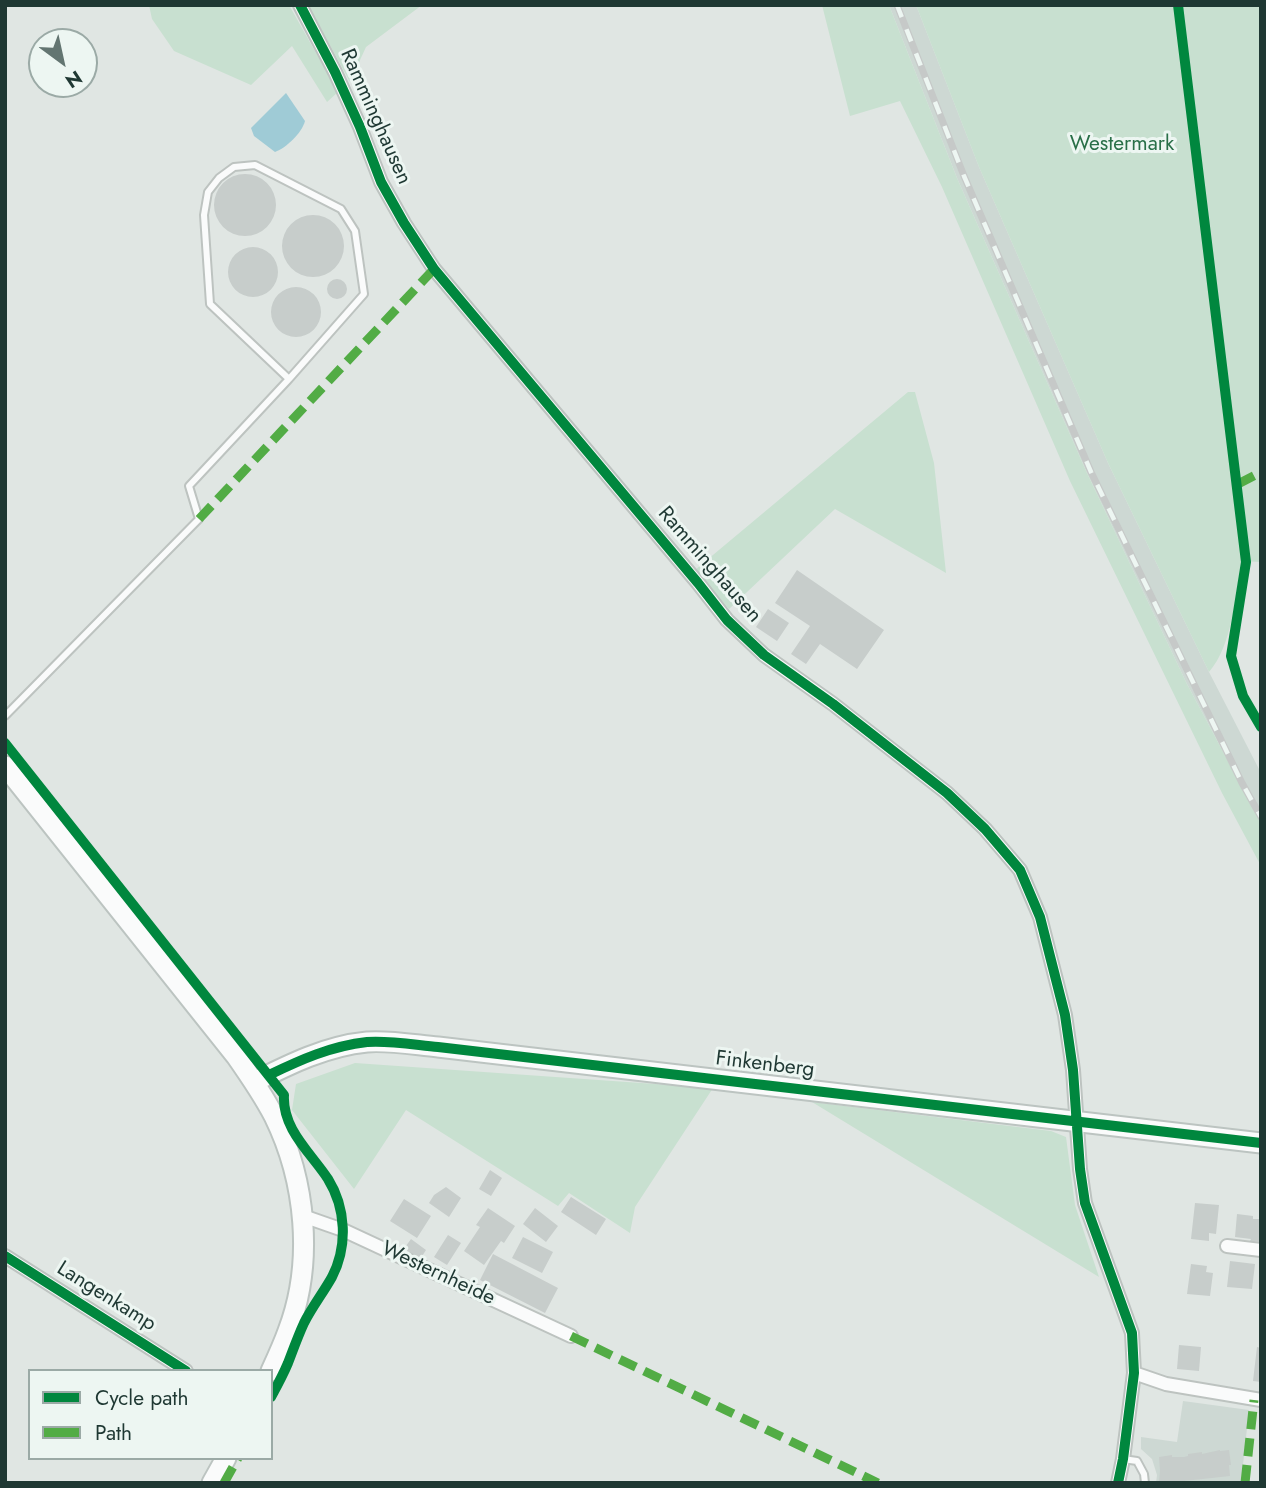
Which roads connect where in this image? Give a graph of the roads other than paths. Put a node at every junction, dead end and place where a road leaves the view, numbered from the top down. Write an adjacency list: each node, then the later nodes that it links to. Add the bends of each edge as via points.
1 (300, 5): 6 (street, Ramminghausen, via 335,72 381,182 434,269 727,620 764,655 947,793 1020,870 1040,917 1065,1015)
2 (289, 379): 2 (lane, via 364,294 355,232 341,209 255,165 234,167 208,192 204,215 209,304); 3 (lane, via 189,486 199,519)
3 (5, 716)
4 (5, 766): 5 (street)
5 (254, 1082): 6 (street, Finkenberg, via 307,1056 369,1042); 8 (street, via 286,1142)
6 (1078, 1122): 7 (street, Finkenberg); 15 (street, Ramminghausen, via 1085,1203 1132,1334)
7 (1261, 1143)
8 (303, 1216): 12 (street, Westernheide, via 343,1230); 14 (street, via 297,1301)
9 (1227, 1246): 10 (street)
10 (1261, 1250)
11 (5, 1256): 13 (street, Langenkamp)
12 (571, 1336)
13 (183, 1369)
14 (272, 1369)
15 (1134, 1373): 16 (street, via 1166,1384); 17 (street, Ramminghausen)
16 (1261, 1401)
17 (1124, 1459): 20 (street, Ramminghausen); 21 (lane, via 1137,1461)
18 (225, 1460): 19 (street)
19 (212, 1483)
20 (1118, 1483)
21 (1145, 1483)

